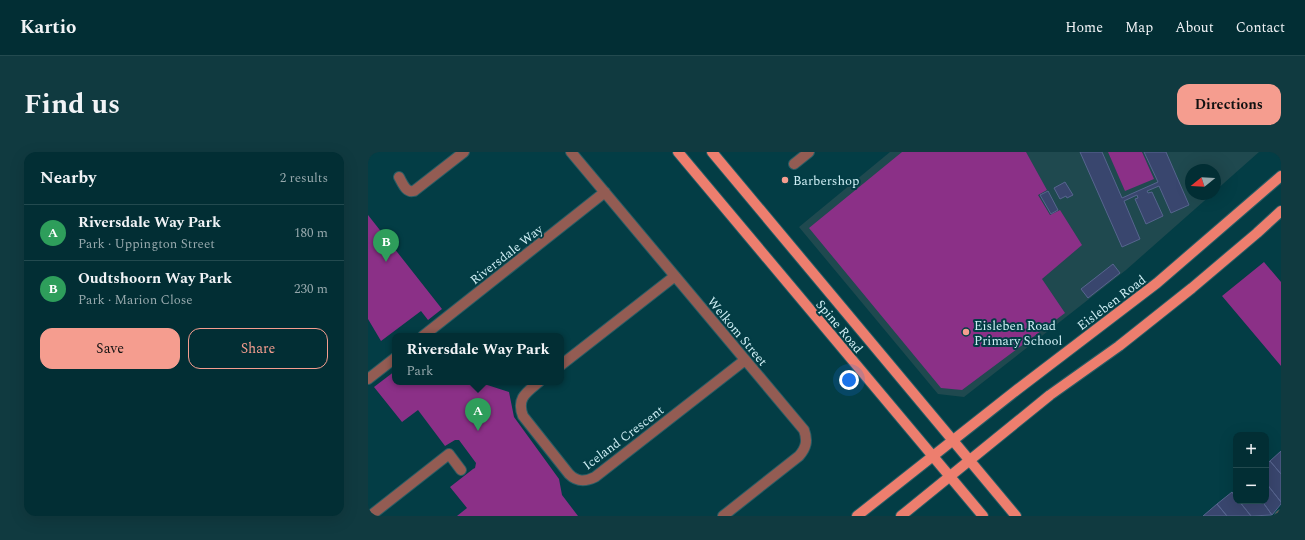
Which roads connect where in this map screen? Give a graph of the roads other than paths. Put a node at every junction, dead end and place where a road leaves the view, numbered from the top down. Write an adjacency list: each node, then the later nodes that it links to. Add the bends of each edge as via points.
1 (464, 152): 8 (street, via 412,192 407,190)
2 (571, 152): 9 (street, Welkom Street)
3 (678, 152): 19 (main road, Spine Road)
4 (712, 152): 18 (main road, Spine Road)
5 (809, 152): 6 (street)
6 (794, 164)
7 (1281, 176): 18 (main road, Eisleben Road, via 1157,282)
8 (399, 177)
9 (605, 192): 11 (street, Welkom Street); 12 (street, Riversdale Way)
10 (1281, 211): 20 (main road, via 1192,288 1119,346 1050,395)
11 (675, 276): 14 (street, Welkom Street); 15 (street)
12 (427, 333)
13 (392, 360): 16 (street)
14 (745, 360): 17 (street, Iceland Crescent, via 595,477 585,481 569,474 523,416 522,398); 24 (street, Welkom Street, via 804,430 806,444 799,456)
15 (564, 363)
16 (368, 379)
17 (536, 385)
18 (954, 440): 19 (main road, Eisleben Road); 20 (main road, Spine Road)
19 (933, 457): 22 (main road, Spine Road); 25 (main road, Eisleben Road)
20 (970, 460): 22 (main road); 28 (main road, Spine Road)
21 (461, 470): 23 (street, via 449,454)
22 (950, 477): 26 (main road); 27 (main road, Spine Road)
23 (370, 516)
24 (723, 516)
25 (857, 516)
26 (901, 516)
27 (982, 516)
28 (1016, 516)

